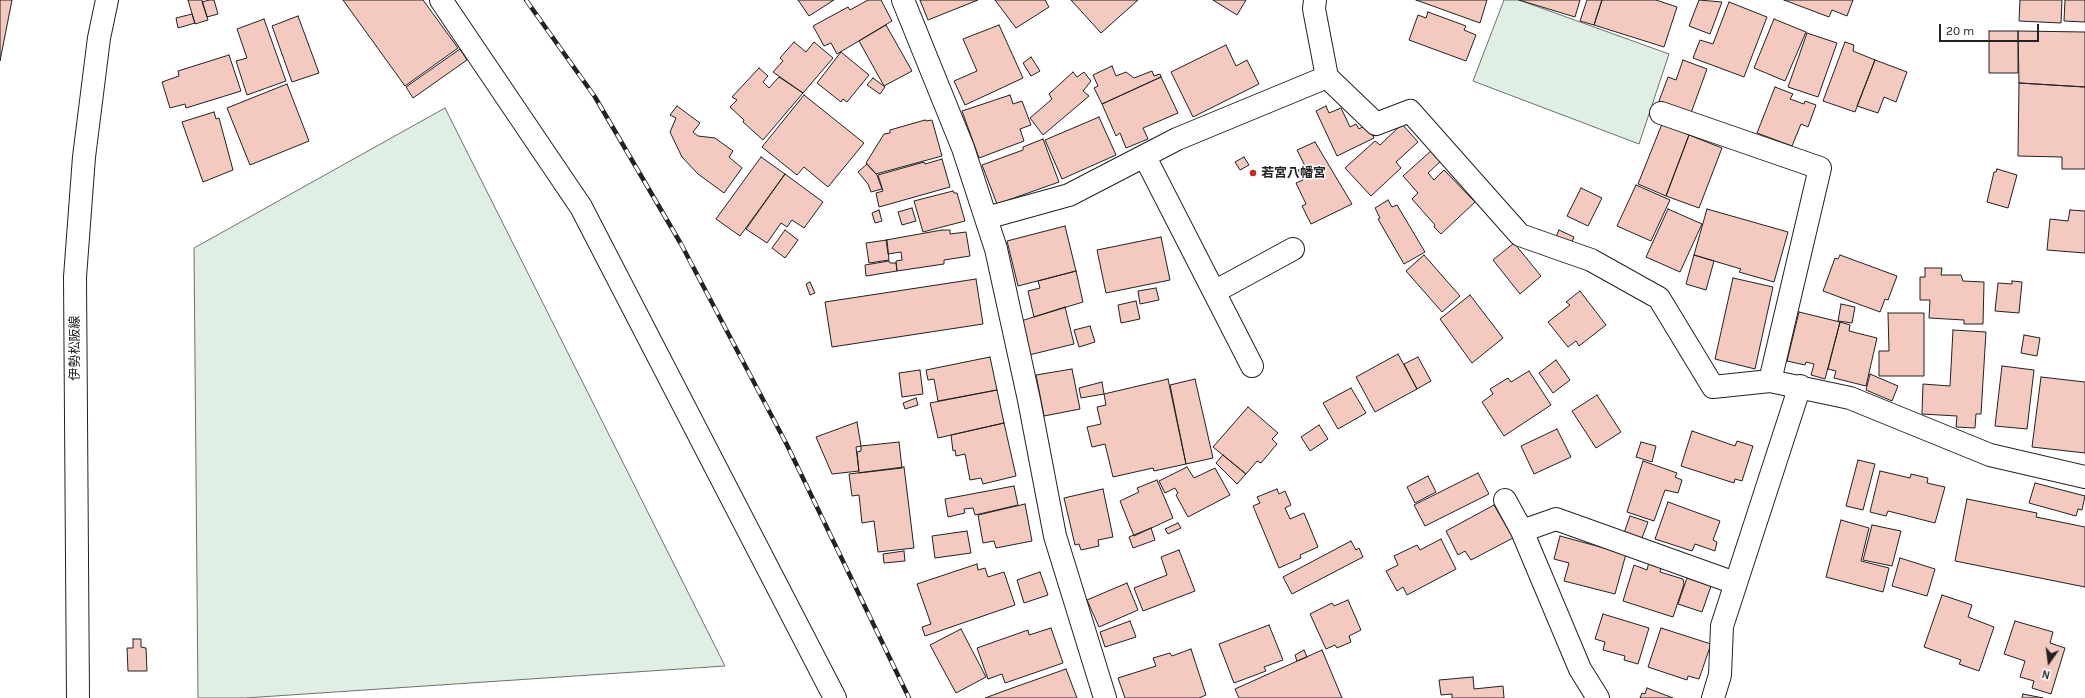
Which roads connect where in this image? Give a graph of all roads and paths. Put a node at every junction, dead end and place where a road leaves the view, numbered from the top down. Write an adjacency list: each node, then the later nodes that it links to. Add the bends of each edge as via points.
1 (107, 0): 18 (street, 伊勢松阪線, via 99,38 84,157 75,277)
2 (441, 0): 19 (street, via 581,207)
3 (903, 0): 8 (street, via 963,148)
4 (1315, 0): 5 (street, via 1314,9)
5 (1326, 77): 7 (street, via 1177,140); 12 (street, via 1376,124 1410,111 1520,235 1591,260 1658,298 1713,387)
6 (1661, 113): 12 (street, via 1820,168)
7 (1145, 157): 8 (street, via 1069,195); 10 (street)
8 (986, 218): 20 (street, via 996,249 1028,392 1055,536)
9 (1293, 249): 10 (street)
10 (1214, 292): 11 (street)
11 (1252, 366)
12 (1770, 381): 13 (street)
13 (1800, 386): 14 (street, via 1850,398 1990,455); 17 (street)
14 (2085, 477)
15 (1505, 500): 16 (street)
16 (1522, 531): 17 (street, via 1556,519); 21 (street, via 1580,669)
17 (1735, 583): 22 (street, via 1722,626 1720,675)
18 (78, 698)
19 (835, 698)
20 (1105, 698)
21 (1598, 698)
22 (1713, 698)

